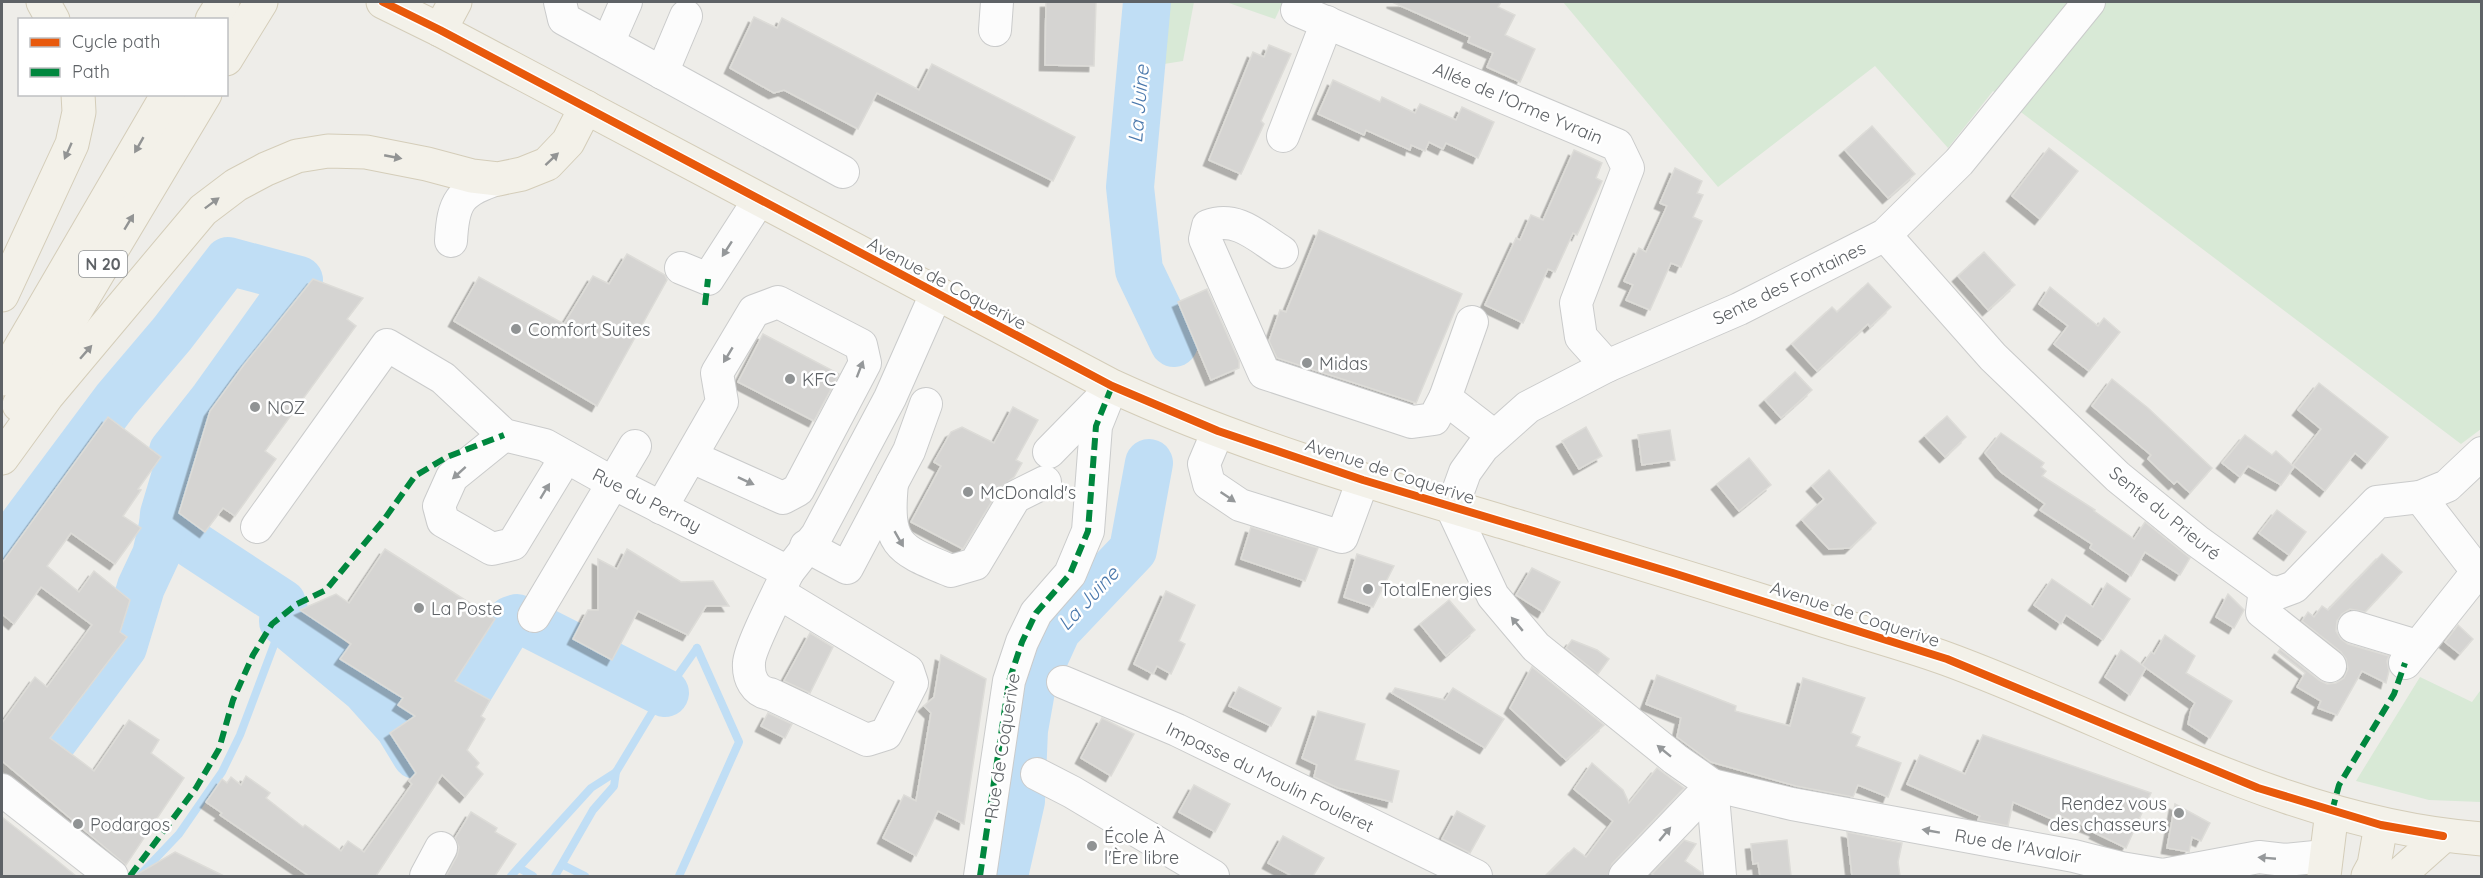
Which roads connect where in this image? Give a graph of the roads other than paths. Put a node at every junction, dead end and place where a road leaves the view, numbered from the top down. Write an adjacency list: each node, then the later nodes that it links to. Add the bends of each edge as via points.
1 (44, 2): 11 (main road)
2 (223, 2): 12 (main road)
3 (383, 2): 9 (main road, Avenue de Coquerive)
4 (560, 2): 14 (street, via 564,19)
5 (626, 2): 14 (street)
6 (2089, 2): 25 (street, Sente des Fontaines, via 1959,162)
7 (258, 6): 15 (main road)
8 (1297, 10): 13 (street, Allée de l'Orme Yvrain)
9 (448, 16): 20 (main road, Avenue de Coquerive)
10 (686, 16): 16 (street)
11 (52, 18)
12 (213, 18)
13 (1327, 22): 21 (street); 32 (street, Allée de l'Orme Yvrain, via 1617,145 1628,168 1576,303 1581,337)
14 (608, 43): 16 (street)
15 (228, 56)
16 (662, 73): 22 (street)
17 (78, 96): 30 (main road, one-way to 30, via 72,144)
18 (167, 96): 33 (main road, N 20, one-way to 33)
19 (204, 96): 38 (main road, N 20, one-way to 19)
20 (586, 107): 23 (main road, one-way to 20, via 547,164 568,142); 24 (main road, Avenue de Coquerive)
21 (1283, 136)
22 (843, 172)
23 (498, 179): 26 (street, via 481,184 460,198 453,213); 45 (main road, one-way to 23, via 48,396 203,210 236,185 297,156 328,151 366,152)
24 (759, 200): 28 (street, one-way to 28, via 708,279); 29 (main road, Avenue de Coquerive)
25 (1885, 235): 32 (street, Sente des Fontaines, via 1739,309); 56 (street, Sente du Prieuré, via 1993,357 2118,477)
26 (451, 241)
27 (1282, 252): 36 (street, via 1235,223 1221,221 1208,226 1205,239 1264,373 1412,422 1434,419)
28 (681, 268)
29 (936, 294): 34 (main road, Avenue de Coquerive); 35 (street)
30 (2, 295)
31 (1472, 322): 36 (street)
32 (1606, 366): 40 (street, Sente des Fontaines, via 1528,407)
33 (2, 379)
34 (1112, 386): 37 (main road, Avenue de Coquerive); 48 (street, one-way to 34, via 889,513 897,541 910,554 951,571 975,564 1015,497 1047,467); 73 (street, Rue de Coquerive, via 1096,426 1088,531 1070,574 1036,613 1010,681)
35 (890, 398): 48 (street, via 911,408 926,404); 53 (street, via 817,535)
36 (1444, 398): 40 (street)
37 (1218, 431): 46 (main road, Avenue de Coquerive); 46 (street, one-way to 46, via 1204,464 1209,484 1240,505 1341,537)
38 (2, 434)
39 (504, 435): 43 (street, Rue du Perray, via 545,445); 43 (street, one-way to 43, via 452,477 439,506 443,521 492,549 513,544); 52 (street, via 443,378 387,345)
40 (1494, 436): 51 (street, Sente des Fontaines, via 1465,472)
41 (635, 446): 47 (street)
42 (2481, 453): 49 (street, via 2447,486)
43 (566, 457): 47 (street, Rue du Perray)
44 (692, 457): 44 (street, one-way to 44, via 783,498 798,490 865,363 861,345 778,302 754,311 717,373 722,402); 50 (street)
45 (2, 458)
46 (1363, 480): 51 (main road, Avenue de Coquerive)
47 (613, 483): 50 (street, Rue du Perray); 57 (street)
48 (892, 483): 53 (street, via 847,568)
49 (2420, 497): 54 (street); 56 (street, via 2377,502 2294,587 2278,593)
50 (662, 508): 55 (street, Rue du Perray)
51 (1452, 508): 62 (street, one-way to 51, via 1536,647 1493,596); 64 (main road, Avenue de Coquerive, via 1947,659 2258,788)
52 (257, 527)
53 (806, 546): 55 (street)
54 (2479, 569): 58 (street, via 2411,655)
55 (783, 583): 55 (street, Rue du Perray, via 748,661 750,679 763,693 867,740 886,734 912,683 908,671)
56 (2265, 590): 59 (street, via 2262,612)
57 (534, 616)
58 (2354, 627)
59 (2330, 666)
60 (1063, 682): 75 (street, Impasse du Moulin Fouleret, via 1177,730)
61 (1038, 774): 74 (street)
62 (1712, 784): 70 (street, Rue de l'Avaloir, one-way to 62, via 2074,855 1792,804); 76 (street, one-way to 62); 77 (street)
63 (2, 790): 71 (street)
64 (2332, 811): 65 (main road, Avenue de Coquerive); 69 (main road)
65 (2381, 825): 66 (main road, Avenue de Coquerive); 78 (main road, via 2374,865)
66 (2443, 836): 67 (main road, Avenue de Coquerive); 79 (main road)
67 (2481, 839)
68 (441, 848): 72 (street)
69 (2324, 866): 70 (street, Rue de l'Avaloir, one-way to 70, via 2259,857 2163,875)
70 (2116, 872)
71 (112, 876)
72 (426, 876)
73 (980, 876)
74 (1213, 876)
75 (1476, 876)
76 (1625, 876)
77 (1720, 876)
78 (2368, 876)
79 (2398, 876)

